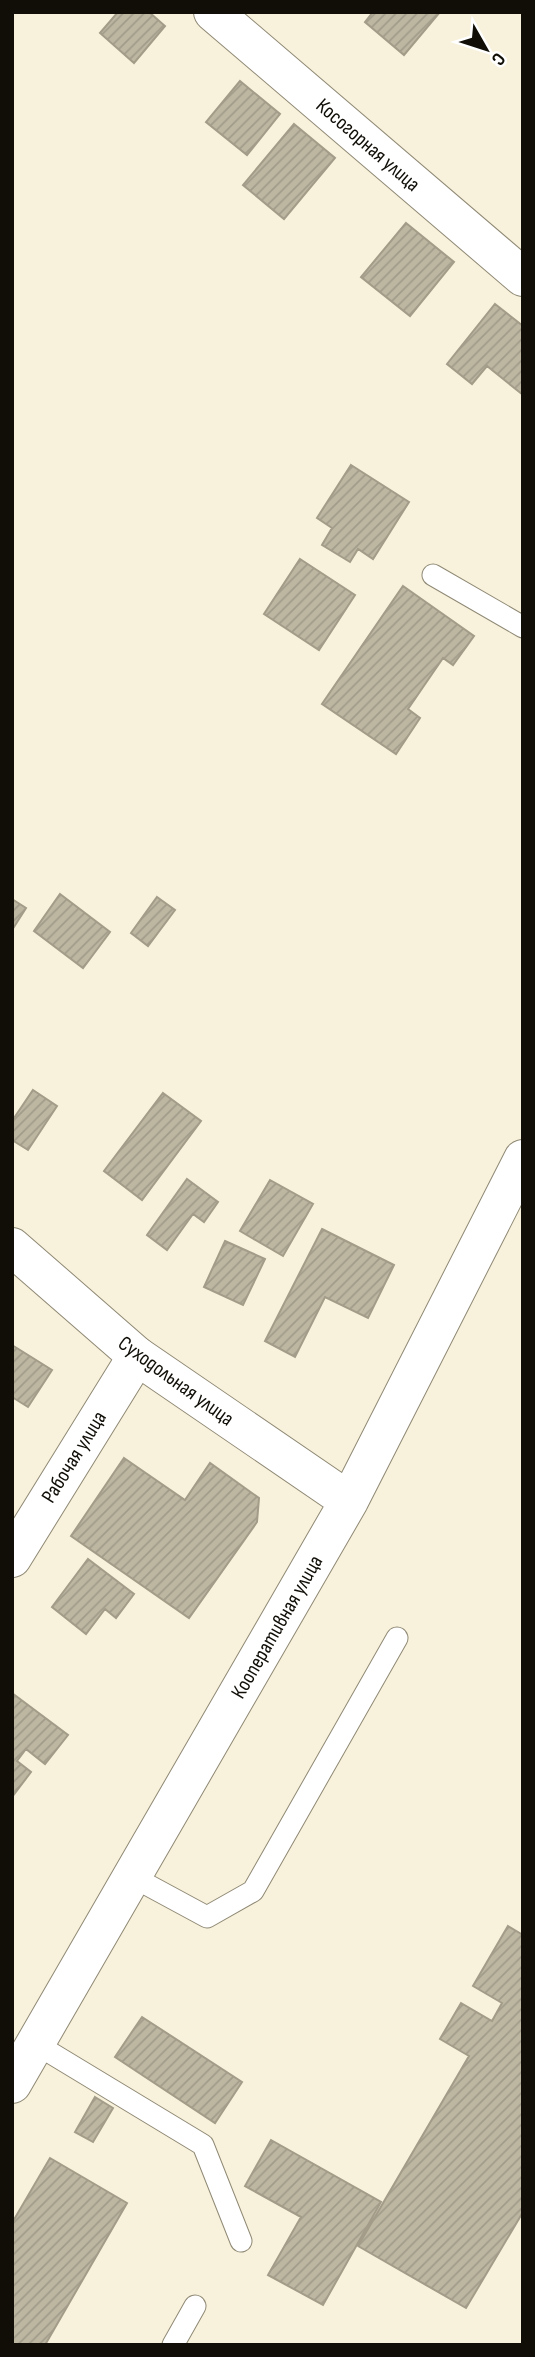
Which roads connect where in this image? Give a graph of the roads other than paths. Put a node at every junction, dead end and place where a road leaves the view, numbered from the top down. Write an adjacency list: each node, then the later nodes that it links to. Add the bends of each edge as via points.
1 (222, 15): 2 (street, Косогорная улица)
2 (523, 277)
3 (433, 575): 4 (lane)
4 (523, 627)
5 (523, 1159): 6 (street, Кооперативная улица)
6 (510, 1215): 9 (street, Кооперативная улица)
7 (12, 1247): 8 (street, Суходольная улица)
8 (136, 1356): 9 (street, Суходольная улица); 10 (street, Рабочая улица)
9 (349, 1501): 12 (street, Кооперативная улица)
10 (12, 1558)
11 (397, 1638): 12 (lane, via 253,1891 207,1917)
12 (133, 1877): 13 (street, Кооперативная улица)
13 (36, 2043): 14 (street, Кооперативная улица); 15 (lane, via 203,2145)
14 (12, 2084)
15 (241, 2241)
16 (195, 2306): 17 (lane)
17 (173, 2345)

